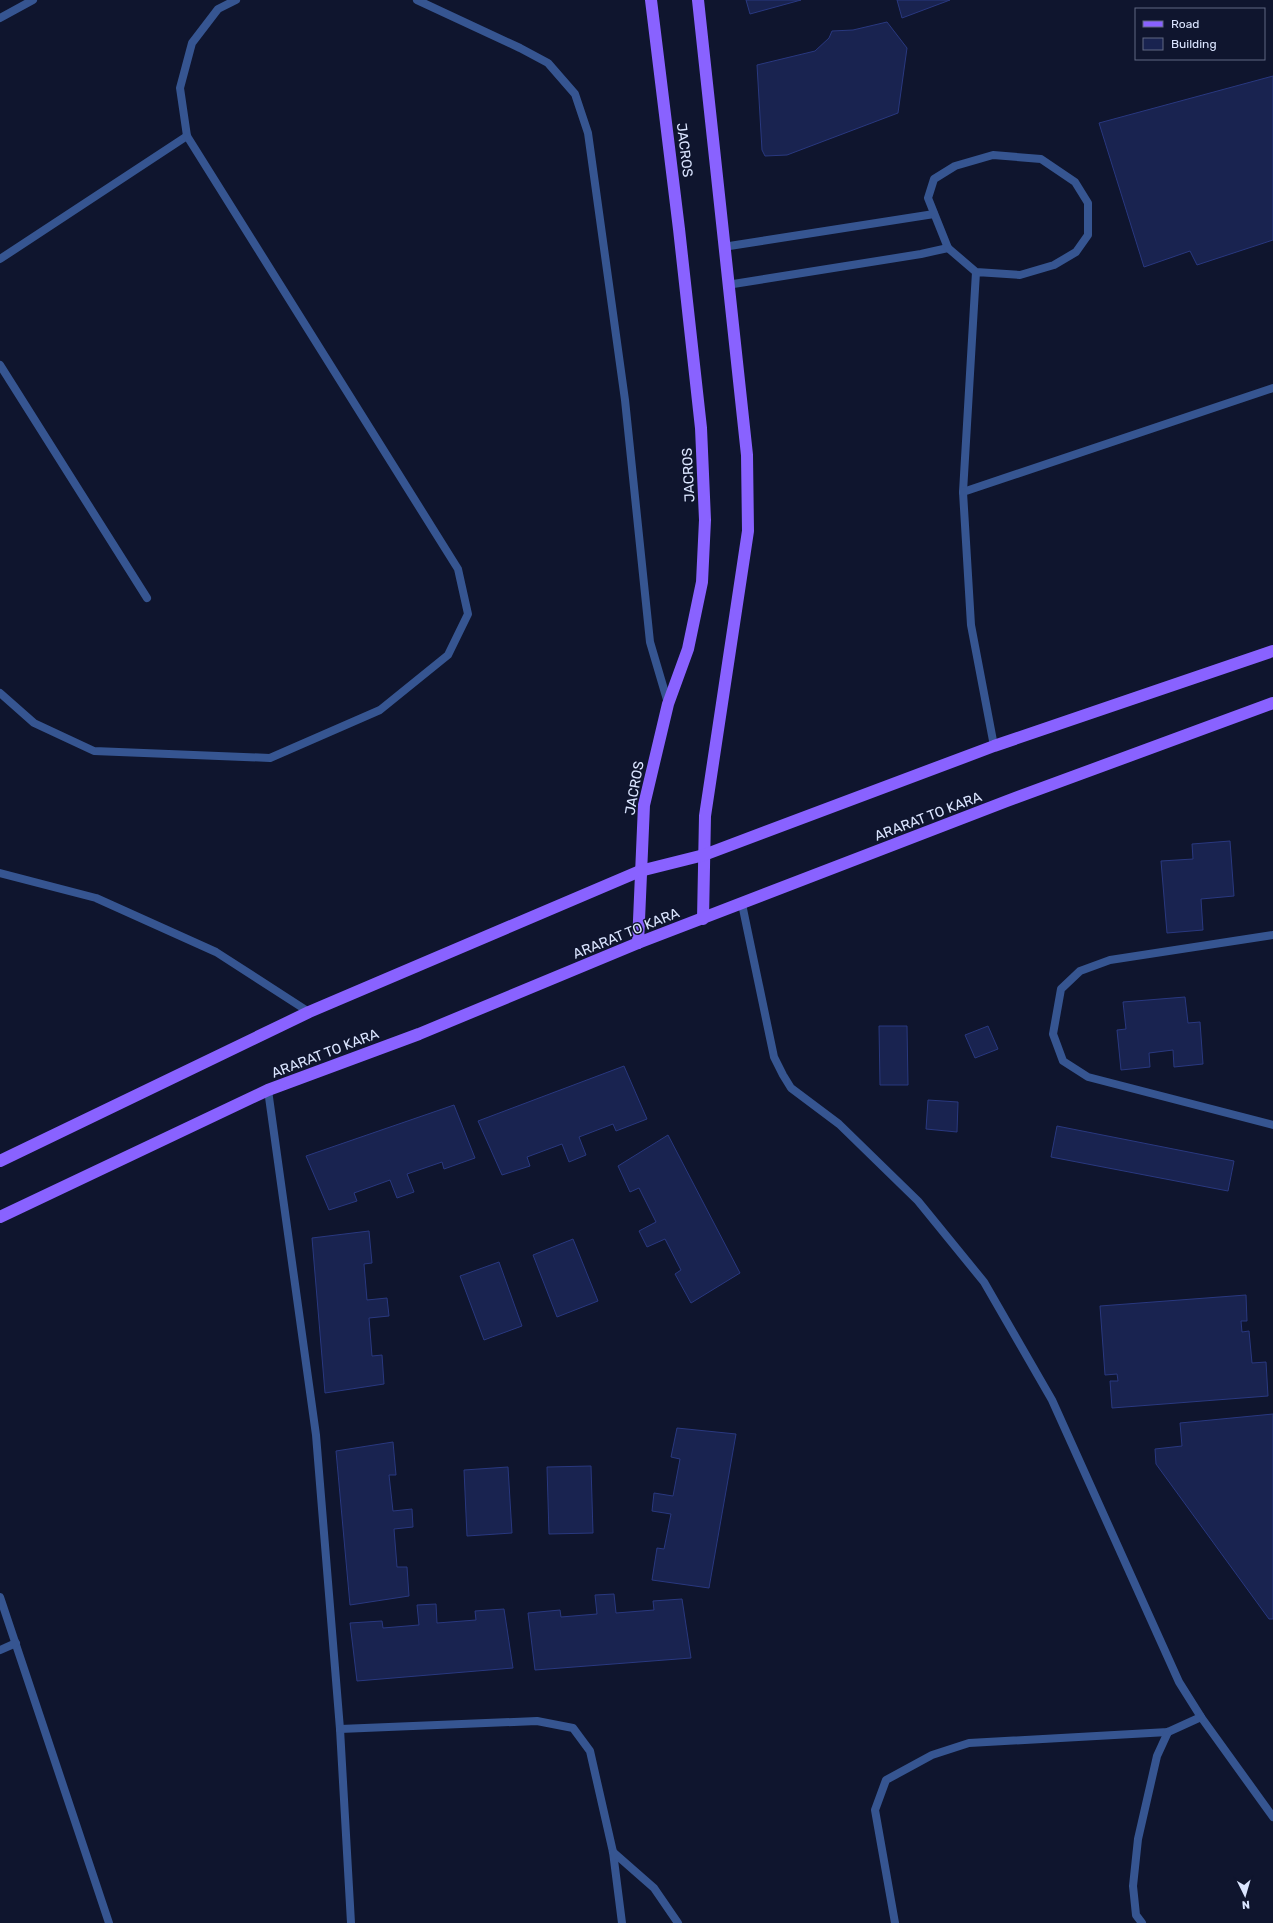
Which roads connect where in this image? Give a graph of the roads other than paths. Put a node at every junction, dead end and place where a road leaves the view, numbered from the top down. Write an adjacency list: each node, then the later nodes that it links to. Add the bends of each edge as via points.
1 (33, 0): 6 (street)
2 (236, 0): 7 (street, via 218,9 192,43 180,88)
3 (417, 0): 21 (street, via 548,63 575,94 588,133 624,392 650,642)
4 (651, 0): 21 (main road, JACROS, via 680,229 700,421 706,520 700,590 688,649)
5 (698, 0): 9 (main road, JACROS)
6 (0, 18)
7 (187, 136): 11 (street); 19 (street, via 458,570 468,614 448,655 380,710 270,758 94,751 34,723)
8 (934, 214): 9 (street); 10 (street); 12 (street, via 928,198 934,179 955,166 993,155 1041,159 1075,182 1088,203 1088,235 1076,252 1054,265 1020,275)
9 (723, 247): 13 (main road, JACROS)
10 (948, 248): 12 (street); 13 (street)
11 (0, 259)
12 (976, 272): 16 (street)
13 (727, 285): 23 (main road, JACROS, via 747,455 748,531 705,816)
14 (0, 364): 17 (street)
15 (1273, 388): 16 (street)
16 (963, 492): 22 (street, via 970,625)
17 (147, 598)
18 (1273, 651): 22 (main road)
19 (0, 693)
20 (1273, 703): 26 (main road, ARARAT TO KARA, via 1007,801)
21 (668, 704): 24 (main road, JACROS, via 644,805)
22 (994, 746): 23 (main road)
23 (704, 855): 24 (main road); 27 (main road, JACROS)
24 (640, 871): 29 (main road, JACROS); 30 (main road)
25 (0, 874): 30 (street, via 96,898 216,952)
26 (742, 904): 27 (main road, ARARAT TO KARA); 38 (street, via 774,1057 783,1075 791,1088 839,1124 918,1201 984,1282 1052,1400 1180,1682)
27 (703, 919): 29 (main road, ARARAT TO KARA)
28 (1273, 936): 32 (street, via 1110,960 1080,971 1061,989 1052,1034 1063,1061 1088,1077)
29 (638, 943): 31 (main road, ARARAT TO KARA, via 419,1034)
30 (309, 1012): 33 (main road)
31 (268, 1090): 34 (main road, ARARAT TO KARA); 39 (street, via 316,1435)
32 (1273, 1125)
33 (0, 1161)
34 (0, 1217)
35 (0, 1597): 36 (street)
36 (16, 1643): 37 (street); 43 (street)
37 (0, 1650)
38 (1201, 1717): 40 (street); 41 (street)
39 (340, 1729): 42 (street, via 537,1721 573,1728 590,1752); 44 (street)
40 (1168, 1732): 47 (street, via 969,1743 932,1755 886,1780 876,1810); 48 (street, via 1157,1756 1138,1839 1132,1886 1136,1915)
41 (1273, 1817)
42 (613, 1852): 45 (street); 46 (street, via 654,1888)
43 (109, 1923)
44 (351, 1923)
45 (622, 1923)
46 (678, 1923)
47 (895, 1923)
48 (1142, 1923)

